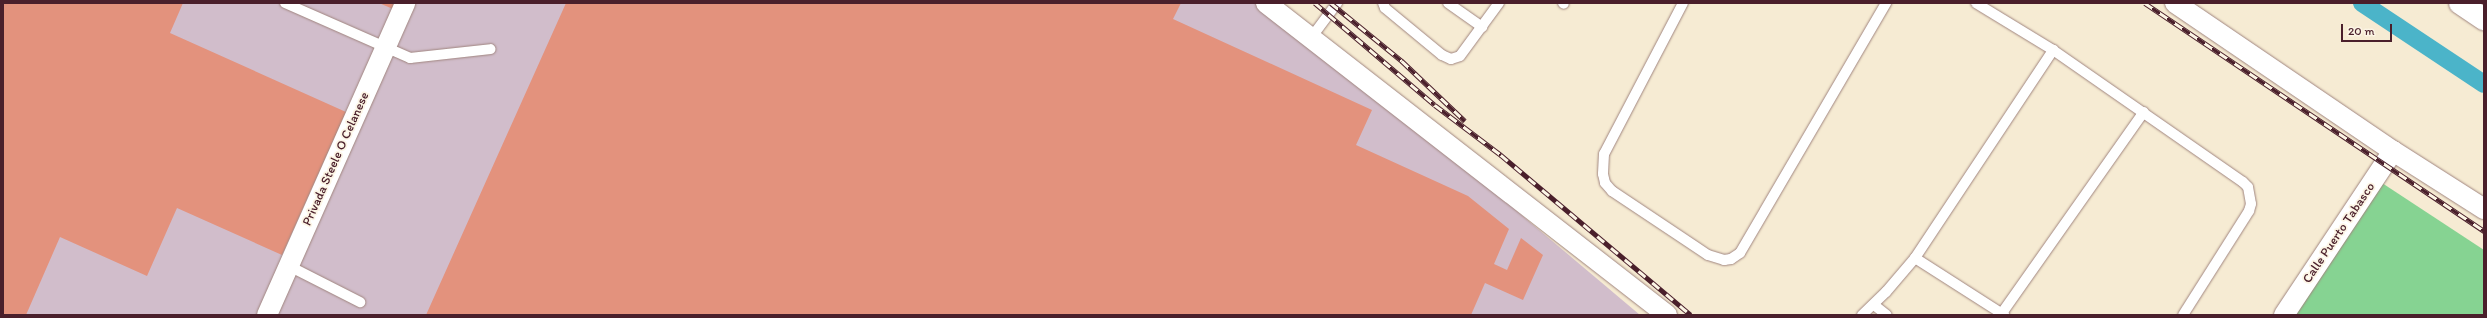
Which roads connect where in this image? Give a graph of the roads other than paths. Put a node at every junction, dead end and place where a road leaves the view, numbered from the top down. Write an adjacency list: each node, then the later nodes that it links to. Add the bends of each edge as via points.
1 (285, 3): 16 (lane)
2 (405, 3): 16 (street, Privada Steele O Celanese)
3 (1266, 3): 15 (street)
4 (1337, 3): 15 (lane)
5 (1383, 3): 14 (lane, via 1385,8 1447,58 1455,59 1460,56)
6 (1448, 3): 14 (lane)
7 (1499, 3): 14 (lane)
8 (1683, 3): 9 (lane, via 1604,154 1603,174 1605,183 1612,191 1708,255 1724,260 1740,253)
9 (1886, 3)
10 (1976, 3): 18 (lane)
11 (2175, 3): 20 (street)
12 (2460, 3): 13 (highway)
13 (2484, 19)
14 (1482, 27)
15 (1311, 38): 28 (street)
16 (385, 47): 17 (lane, via 410,58); 23 (street, Privada Steele O Celanese)
17 (491, 49)
18 (2053, 50): 19 (lane); 22 (lane)
19 (2144, 112): 26 (lane); 31 (lane, via 2244,182 2251,196 2249,211)
20 (2393, 151): 21 (street); 32 (street, Calle Puerto Tabasco)
21 (2484, 209)
22 (1915, 258): 25 (lane); 26 (lane)
23 (289, 266): 24 (lane); 27 (street, Privada Steele O Celanese)
24 (360, 302)
25 (1874, 305): 29 (lane); 30 (lane)
26 (2003, 314)
27 (268, 315)
28 (1667, 315)
29 (1862, 315)
30 (1887, 315)
31 (2183, 315)
32 (2284, 315)

